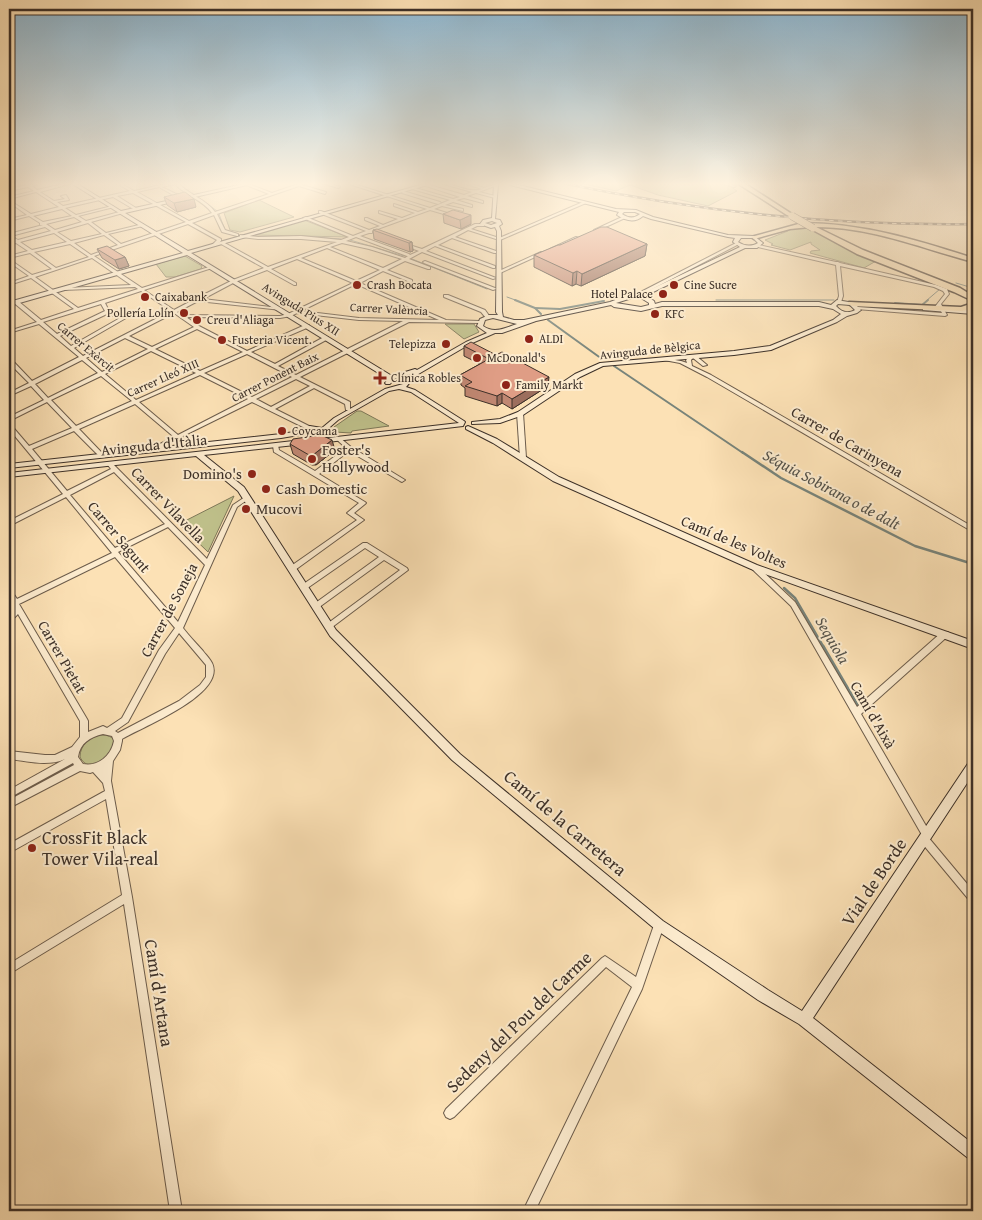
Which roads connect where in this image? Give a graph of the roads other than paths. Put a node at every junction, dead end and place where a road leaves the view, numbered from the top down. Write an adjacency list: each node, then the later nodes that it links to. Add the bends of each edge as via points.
1 (24, 240): 24 (street)
2 (67, 240): 25 (street)
3 (79, 240): 25 (street)
4 (112, 240): 28 (street)
5 (139, 240): 28 (street)
6 (167, 240): 33 (main road, Avinguda Pius XII)
7 (225, 240): 20 (main road)
8 (331, 240): 21 (street)
9 (360, 240): 36 (street)
10 (360, 240): 36 (street)
11 (446, 240): 27 (street)
12 (460, 240): 34 (street)
13 (497, 240): 34 (main road)
14 (498, 240): 42 (main road)
15 (573, 240): 43 (street)
16 (737, 240): 23 (main road); 30 (main road); 67 (street)
17 (836, 240): 59 (highway)
18 (840, 240): 64 (highway)
19 (906, 240): 40 (highway)
20 (221, 241): 33 (main road); 33 (main road); 47 (street)
21 (342, 241): 29 (street); 36 (street)
22 (395, 241): 31 (street)
23 (759, 241): 30 (main road); 41 (street, via 767,246)
24 (16, 242): 26 (street); 32 (street)
25 (70, 242): 32 (street); 35 (street)
26 (9, 244)
27 (435, 245): 31 (street); 42 (street)
28 (121, 246): 35 (street)
29 (327, 247): 38 (street); 48 (street)
30 (744, 247): 68 (main road, via 647,293)
31 (422, 251): 37 (street); 52 (street)
32 (30, 252): 39 (street); 46 (street)
33 (187, 252): 44 (main road, Avinguda Pius XII); 50 (main road)
34 (494, 252): 42 (main road)
35 (92, 256): 46 (street); 50 (street)
36 (406, 257): 37 (street); 45 (street); 48 (street)
37 (411, 257): 62 (street)
38 (298, 258): 47 (street); 55 (street)
39 (9, 259): 51 (street)
40 (973, 260)
41 (838, 263): 78 (street); 84 (street, via 945,290 947,294)
42 (497, 266): 43 (street); 49 (main road); 52 (main road)
43 (511, 266): 49 (street)
44 (211, 267): 53 (main road, Avinguda Pius XII); 60 (street)
45 (429, 268)
46 (55, 269): 51 (street)
47 (268, 269): 53 (street); 57 (street)
48 (383, 270): 54 (street); 55 (street)
49 (499, 272): 94 (main road)
50 (117, 274): 60 (street); 61 (main road)
51 (31, 277): 56 (street); 63 (street)
52 (494, 278): 62 (main road)
53 (234, 281): 72 (street); 73 (main road, Avinguda Pius XII)
54 (411, 281)
55 (357, 283): 88 (street); 98 (street)
56 (9, 284)
57 (294, 284)
58 (472, 285): 62 (street)
59 (946, 286): 64 (highway); 69 (highway)
60 (138, 288): 61 (street); 75 (street); 86 (street)
61 (64, 289): 63 (main road)
62 (494, 291): 93 (main road)
63 (52, 293): 74 (main road); 85 (street)
64 (973, 293)
65 (170, 296): 72 (street)
66 (446, 296): 93 (street)
67 (635, 296): 68 (main road); 70 (main road)
68 (645, 297): 76 (main road)
69 (973, 298)
70 (626, 299): 81 (main road); 82 (main road)
71 (9, 300): 74 (street)
72 (197, 300): 80 (street); 86 (street)
73 (266, 300): 80 (street); 83 (main road, Avinguda Pius XII)
74 (16, 302): 77 (main road); 97 (street, Carrer Exèrcit)
75 (102, 302): 85 (street); 87 (street)
76 (652, 303): 78 (main road); 78 (main road); 81 (main road, via 641,309)
77 (9, 304)
78 (847, 304): 84 (highway); 84 (street, via 871,310); 91 (main road); 91 (main road, Avinguda de Bèlgica, via 847,313)
79 (973, 305): 84 (highway, via 970,308)
80 (255, 306): 83 (street); 95 (street)
81 (628, 306): 82 (main road)
82 (594, 307): 99 (main road)
83 (279, 309): 90 (main road, Avinguda Pius XII)
84 (941, 309): 89 (main road)
85 (78, 310): 97 (street)
86 (174, 311): 92 (street); 106 (street)
87 (107, 312): 105 (street); 108 (street, via 124,318)
88 (297, 312): 90 (street); 96 (street, Carrer València)
89 (973, 312)
90 (289, 315): 95 (street, via 280,318); 100 (main road, Avinguda Pius XII)
91 (839, 315): 112 (main road, Avinguda de Bèlgica, via 771,348)
92 (183, 316): 95 (street); 102 (street)
93 (491, 316): 94 (main road); 101 (main road)
94 (501, 316): 99 (main road)
95 (234, 317)
96 (407, 321): 98 (street, Carrer València); 110 (street, Carrer Ponent Baix)
97 (40, 322): 103 (street); 105 (street, Carrer Exèrcit)
98 (449, 322): 101 (street, Carrer València)
99 (511, 324): 104 (main road, via 500,332)
100 (307, 326): 107 (main road, Avinguda Pius XII); 111 (street, Carrer Lleó XIII)
101 (482, 326): 104 (main road); 122 (main road, via 478,336)
102 (196, 327): 109 (street); 111 (street)
103 (9, 332)
104 (493, 332): 127 (main road, via 413,375)
105 (57, 336): 108 (street, Carrer Exèrcit)
106 (125, 336): 109 (street); 114 (street)
107 (326, 338): 110 (main road, Avinguda Pius XII); 118 (street)
108 (71, 348): 114 (street, Carrer Exèrcit)
109 (151, 349): 120 (street); 121 (street)
110 (348, 351): 124 (street, Carrer Ponent Baix); 125 (main road, Avinguda Pius XII)
111 (247, 352): 118 (street); 121 (street, Carrer Lleó XIII)
112 (712, 355): 113 (main road, Avinguda de Bèlgica); 117 (street, via 708,356)
113 (692, 356): 115 (main road, Avinguda de Bèlgica); 117 (street); 119 (street, via 688,360)
114 (83, 358): 120 (street, Carrer Exèrcit); 126 (street)
115 (660, 358): 119 (street, Carrer de Carinyena); 135 (main road, Avinguda de Bèlgica, via 595,366)
116 (9, 360): 126 (street)
117 (705, 365): 123 (street)
118 (276, 366): 124 (street)
119 (690, 366): 123 (street, Carrer de Carinyena)
120 (102, 373): 130 (street); 132 (street, Carrer Exèrcit)
121 (199, 373): 131 (street); 132 (street, Carrer Lleó XIII)
122 (401, 376): 125 (main road); 127 (main road)
123 (709, 376): 170 (street, Carrer de Carinyena)
124 (296, 377): 128 (street); 131 (street, Carrer Ponent Baix)
125 (389, 380): 127 (main road, Avinguda Pius XII, via 390,386); 133 (main road, via 384,389)
126 (32, 384): 129 (street); 130 (street)
127 (403, 385): 136 (main road); 145 (main road, via 388,390 336,420)
128 (314, 386): 133 (street, via 348,403); 134 (street)
129 (9, 395)
130 (48, 400): 137 (street); 142 (street)
131 (252, 400): 134 (street); 146 (street, Carrer Ponent Baix)
132 (136, 401): 142 (street, Carrer Lleó XIII); 146 (street, Carrer Exèrcit)
133 (348, 408): 143 (main road)
134 (270, 409): 143 (street)
135 (520, 413): 138 (main road, Avinguda de Bèlgica); 158 (street)
136 (451, 416): 139 (main road); 141 (main road)
137 (9, 419)
138 (498, 421): 139 (main road, Avinguda de Bèlgica); 148 (main road, via 492,428)
139 (468, 425): 141 (main road, Avinguda de Bèlgica); 148 (main road, Camí de les Voltes)
140 (9, 426): 154 (street, Carrer Sagunt)
141 (442, 427): 147 (main road, Avinguda de Bèlgica)
142 (75, 428): 154 (street, Carrer Lleó XIII); 157 (street)
143 (311, 428): 144 (main road, Avinguda d'Itàlia); 145 (main road, Avinguda de Bèlgica)
144 (299, 433): 150 (main road, via 298,438); 151 (main road, Avinguda d'Itàlia)
145 (322, 433): 147 (main road, Avinguda de Bèlgica); 149 (main road)
146 (178, 437): 151 (street, Carrer Exèrcit); 155 (street, Carrer Ponent Baix)
147 (338, 438): 149 (main road, Avinguda de Bèlgica); 153 (street)
148 (492, 438): 158 (main road, Camí de les Voltes)
149 (316, 441): 150 (main road, Avinguda de Bèlgica)
150 (302, 442): 152 (main road, Avinguda d'Itàlia)
151 (188, 446): 155 (main road, Avinguda d'Itàlia)
152 (276, 446): 156 (main road, Avinguda d'Itàlia); 163 (street, via 276,450)
153 (349, 448): 163 (street); 165 (street)
154 (28, 449): 159 (street, Carrer Sagunt)
155 (152, 450): 157 (main road, Avinguda d'Itàlia)
156 (198, 454): 161 (main road, Avinguda d'Itàlia); 167 (main road, Camí de la Carretera, via 241,489)
157 (102, 456): 159 (main road, Avinguda d'Itàlia)
158 (523, 458): 174 (main road, Camí de les Voltes, via 556,479)
159 (39, 462): 160 (main road, Avinguda d'Itàlia); 162 (street, Carrer Sagunt)
160 (9, 466)
161 (113, 467): 162 (main road, Avinguda d'Itàlia); 166 (street); 169 (street, Carrer Vilavella)
162 (46, 471): 164 (main road, Avinguda d'Itàlia); 166 (street, Carrer Sagunt)
163 (315, 474): 175 (street, via 363,503 350,513 361,520)
164 (9, 475)
165 (402, 480)
166 (66, 494): 168 (street); 171 (street, Carrer Sagunt)
167 (247, 498): 173 (street, Carrer de Soneja, via 235,506); 175 (main road, Camí de la Carretera)
168 (9, 524)
169 (170, 524): 171 (street); 173 (street, Carrer Vilavella)
170 (973, 530)
171 (115, 552): 178 (street); 182 (street, Carrer Sagunt)
172 (384, 558): 176 (street, via 365,545); 179 (street); 181 (street, via 405,570)
173 (208, 564): 182 (street, Carrer de Soneja)
174 (754, 567): 183 (main road, Camí de les Voltes); 185 (street, Camí d'Aixà, via 793,604)
175 (293, 568): 176 (main road, Camí de la Carretera)
176 (304, 587): 179 (main road, Camí de la Carretera)
177 (9, 592): 178 (street, Carrer Pietat)
178 (16, 606): 180 (street); 187 (street, Carrer Pietat, via 84,721)
179 (316, 606): 181 (main road, Camí de la Carretera)
180 (9, 619)
181 (329, 626): 203 (main road, Camí de la Carretera, via 456,757)
182 (179, 628): 186 (street, Carrer de Soneja, via 162,652 125,720); 188 (street, Carrer Sagunt, via 209,664 210,678 191,698)
183 (945, 634): 184 (main road, Camí de les Voltes); 185 (street)
184 (973, 645)
185 (856, 713): 199 (street, Camí d'Aixà)
186 (108, 731): 187 (street, via 96,731); 188 (street)
187 (84, 738): 189 (street)
188 (117, 738): 191 (street, via 117,749)
189 (74, 754): 190 (street, via 44,759); 193 (street); 197 (street)
190 (9, 755)
191 (109, 760): 194 (street); 195 (street, Camí d'Artana)
192 (973, 765): 199 (main road, Vial de Borde)
193 (79, 767): 194 (street); 198 (street)
194 (94, 768): 195 (street)
195 (107, 781): 196 (street, Camí d'Artana)
196 (109, 792): 200 (street); 201 (street, Camí d'Artana)
197 (9, 794)
198 (9, 804)
199 (925, 836): 202 (street, Camí d'Aixà); 206 (main road, Vial de Borde)
200 (9, 849)
201 (127, 897): 204 (street); 209 (street, Camí d'Artana)
202 (973, 898)
203 (659, 925): 205 (street); 206 (main road, Camí de la Carretera)
204 (9, 969)
205 (638, 985): 207 (street, Sedeny del Pou del Carme, via 605,961); 210 (street)
206 (804, 1019): 208 (main road, Camí de la Carretera)
207 (450, 1113)
208 (973, 1153)
209 (176, 1211)
210 (529, 1211)

